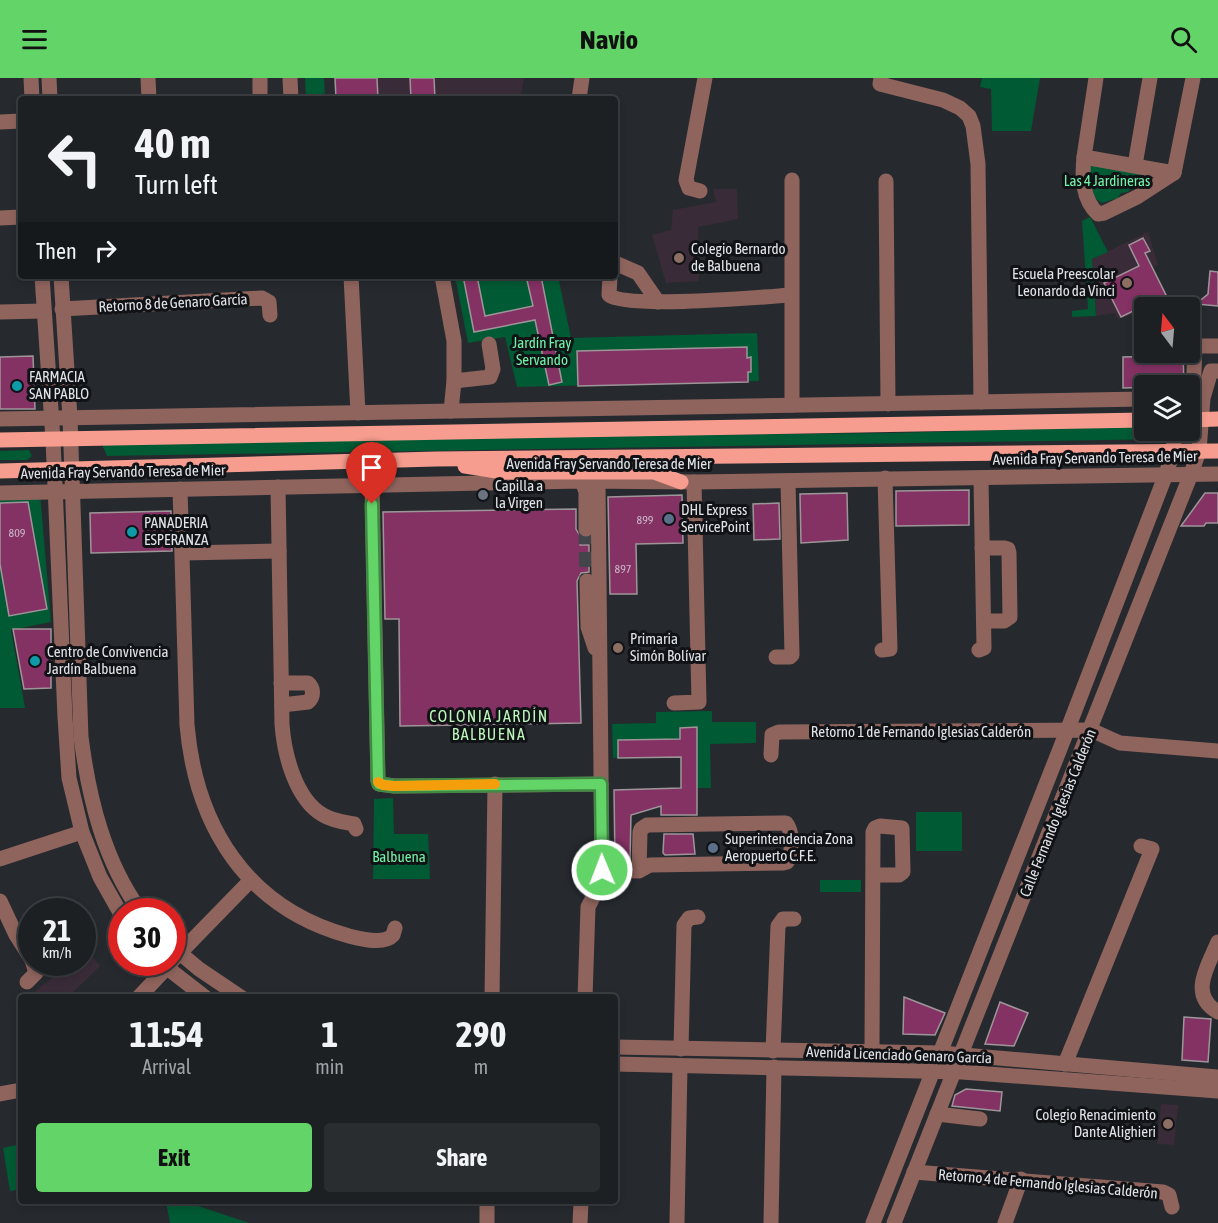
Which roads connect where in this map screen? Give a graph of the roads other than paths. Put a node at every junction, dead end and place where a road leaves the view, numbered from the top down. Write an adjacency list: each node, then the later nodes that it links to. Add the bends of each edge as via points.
1 (31, 78): 12 (street)
2 (49, 78): 13 (street)
3 (148, 78): 14 (street)
4 (260, 78): 15 (street)
5 (290, 78): 16 (street)
6 (582, 78): 17 (street)
7 (705, 78): 25 (street, via 686,180 688,188)
8 (881, 78): 47 (street, via 880,84 960,108 969,116 976,138)
9 (1096, 78): 20 (street)
10 (1150, 78): 21 (street)
11 (1192, 78): 22 (street)
12 (32, 96)
13 (50, 96)
14 (149, 96)
15 (260, 96)
16 (291, 96)
17 (579, 96)
18 (18, 121): 19 (street)
19 (0, 122)
20 (1084, 157): 21 (street); 22 (street, via 1083,186 1098,214 1137,197)
21 (1135, 165): 22 (street)
22 (1174, 173)
23 (792, 180): 34 (street)
24 (886, 181): 48 (street)
25 (700, 191)
26 (18, 217): 27 (street)
27 (0, 218)
28 (618, 264): 35 (street, via 638,273)
29 (42, 279): 37 (street)
30 (61, 279): 36 (street)
31 (351, 279): 51 (street)
32 (443, 279): 44 (street, via 454,341)
33 (610, 279): 35 (street, via 609,295 613,298)
34 (791, 295): 35 (street); 49 (street)
35 (658, 302)
36 (62, 309): 39 (street, Retorno 8 de Genaro García, via 262,298 269,302); 53 (street)
37 (43, 311): 38 (street); 52 (street)
38 (0, 312)
39 (270, 315)
40 (489, 344): 44 (street, via 494,369 490,377)
41 (1218, 346): 42 (street, via 1195,346)
42 (1194, 371): 43 (street); 45 (street)
43 (1215, 371): 45 (street)
44 (454, 381): 50 (street)
45 (1201, 398)
46 (1134, 399): 47 (street)
47 (981, 402): 48 (street)
48 (888, 404): 49 (street)
49 (792, 405): 50 (street)
50 (451, 411): 51 (street)
51 (358, 414): 53 (street)
52 (51, 418): 53 (street); 54 (street); 60 (street)
53 (70, 418): 58 (street)
54 (0, 419)
55 (1218, 419): 57 (main road)
56 (1134, 420): 58 (main road)
57 (1200, 420)
58 (71, 439): 60 (main road); 67 (street)
59 (0, 440): 60 (main road)
60 (53, 440): 68 (street)
61 (1174, 441): 64 (street, Calle Fernando Iglesias Calderón)
62 (1198, 441): 65 (street, Calle Fernando Iglesias Calderón)
63 (1218, 451): 65 (main road, Avenida Fray Servando Teresa de Mier)
64 (1173, 452): 65 (main road, Avenida Fray Servando Teresa de Mier); 66 (main road, Avenida Fray Servando Teresa de Mier); 70 (street, Calle Fernando Iglesias Calderón)
65 (1199, 452): 71 (street, Calle Fernando Iglesias Calderón)
66 (436, 459): 67 (main road, Avenida Fray Servando Teresa de Mier); 78 (main road, via 503,472 654,472)
67 (71, 468): 68 (main road, Avenida Fray Servando Teresa de Mier); 82 (street)
68 (54, 469): 69 (main road, Avenida Fray Servando Teresa de Mier); 84 (street)
69 (0, 471)
70 (1166, 474): 71 (street, Avenida Fray Servando Teresa de Mier); 74 (street, Avenida Fray Servando Teresa de Mier); 100 (street, Calle Fernando Iglesias Calderón)
71 (1191, 474): 72 (street, Avenida Fray Servando Teresa de Mier); 99 (street, Calle Fernando Iglesias Calderón)
72 (1218, 474)
73 (885, 478): 74 (street, Avenida Fray Servando Teresa de Mier); 76 (street, Avenida Fray Servando Teresa de Mier); 91 (street, via 890,649)
74 (981, 479): 86 (street)
75 (582, 481): 77 (street, Avenida Fray Servando Teresa de Mier); 79 (street, Avenida Fray Servando Teresa de Mier); 85 (street, via 586,492)
76 (788, 481): 78 (street, Avenida Fray Servando Teresa de Mier); 93 (street, via 792,655)
77 (598, 482): 78 (street, Avenida Fray Servando Teresa de Mier); 94 (street)
78 (687, 482): 96 (street, via 699,702)
79 (372, 484): 80 (street, Avenida Fray Servando Teresa de Mier); 103 (street, via 378,781 383,785)
80 (278, 487): 81 (street, Avenida Fray Servando Teresa de Mier); 87 (street)
81 (180, 489): 82 (street, Avenida Fray Servando Teresa de Mier); 88 (street)
82 (72, 492): 84 (street, Avenida Fray Servando Teresa de Mier); 98 (street)
83 (0, 493): 84 (street, Avenida Fray Servando Teresa de Mier)
84 (55, 493): 98 (street)
85 (586, 529)
86 (982, 548): 90 (street); 90 (street, via 1005,548 1009,553 1010,617 1004,621)
87 (279, 551): 88 (street); 95 (street)
88 (183, 553): 112 (street, via 189,749 210,821 233,860)
89 (587, 581): 94 (street, via 588,627)
90 (984, 621): 92 (street, via 984,648)
91 (882, 650)
92 (979, 650)
93 (776, 657)
94 (600, 663): 104 (street)
95 (281, 683): 97 (street); 97 (street, via 308,683 312,690 308,702)
96 (674, 703)
97 (282, 705): 105 (street, via 286,756 300,789 321,814 336,822 354,824)
98 (73, 710): 106 (street, via 69,778); 114 (street, via 98,826)
99 (1091, 730): 100 (street, Retorno 1 de Fernando Iglesias Calderón); 101 (street, via 1120,743); 138 (street, Calle Fernando Iglesias Calderón)
100 (1067, 731): 102 (street, Retorno 1 de Fernando Iglesias Calderón, via 779,732 772,735); 137 (street, Calle Fernando Iglesias Calderón)
101 (1218, 751)
102 (771, 755)
103 (495, 784): 104 (street); 130 (street)
104 (601, 784): 109 (street)
105 (356, 829)
106 (82, 832): 108 (street); 113 (street)
107 (1140, 846): 140 (street, via 1152,849)
108 (0, 859)
109 (602, 870): 110 (street); 131 (street, via 601,882 588,907)
110 (639, 871): 110 (street, via 650,865 787,862 791,855 790,830 782,822 647,825 640,832)
111 (874, 875): 136 (street)
112 (251, 880): 118 (street, via 298,915 336,932 385,940); 121 (street)
113 (112, 898)
114 (133, 898)
115 (0, 901): 119 (street)
116 (698, 917): 134 (street, via 689,918 684,925)
117 (794, 919): 135 (street, via 783,919 778,926)
118 (395, 928)
119 (18, 938)
120 (1218, 942): 132 (street, via 1201,984 1207,1004)
121 (186, 943)
122 (186, 968): 129 (street)
123 (33, 976): 126 (street)
124 (156, 976): 127 (street)
125 (186, 976): 128 (street)
126 (27, 982)
127 (141, 994)
128 (202, 994)
129 (235, 994)
130 (492, 994)
131 (585, 994)
132 (1218, 1012)
133 (618, 1047): 134 (street, Avenida Licenciado Genaro García)
134 (681, 1049): 135 (street, Avenida Licenciado Genaro García)
135 (773, 1051): 136 (street, Avenida Licenciado Genaro García)
136 (872, 1051): 137 (street, Avenida Licenciado Genaro García)
137 (941, 1053): 138 (street, Avenida Licenciado Genaro García); 143 (street, Calle Fernando Iglesias Calderón)
138 (962, 1055): 140 (street, Avenida Licenciado Genaro García); 144 (street, Calle Fernando Iglesias Calderón)
139 (618, 1064): 141 (street, Avenida Licenciado Genaro García)
140 (1065, 1064): 146 (street, Avenida Licenciado Genaro García)
141 (680, 1066): 142 (street, Avenida Licenciado Genaro García); 159 (street)
142 (774, 1067): 143 (street, Avenida Licenciado Genaro García); 160 (street)
143 (933, 1072): 144 (street, Avenida Licenciado Genaro García); 161 (street, Calle Fernando Iglesias Calderón)
144 (954, 1072): 146 (street, Avenida Licenciado Genaro García); 150 (street, Calle Fernando Iglesias Calderón)
145 (1218, 1077): 146 (street, Avenida Licenciado Genaro García)
146 (1148, 1079): 148 (street, Avenida Licenciado Genaro García)
147 (18, 1091): 149 (street)
148 (1218, 1091)
149 (0, 1094)
150 (937, 1114): 151 (street); 152 (street, Calle Fernando Iglesias Calderón)
151 (980, 1119)
152 (914, 1172): 153 (street, Retorno 4 de Fernando Iglesias Calderón); 162 (street, Calle Fernando Iglesias Calderón)
153 (1021, 1179): 156 (street, Retorno 4 de Fernando Iglesias Calderón, via 1163,1192 1169,1195); 163 (street)
154 (487, 1204): 157 (street)
155 (581, 1204): 158 (street)
156 (1172, 1208)
157 (487, 1223)
158 (580, 1223)
159 (677, 1223)
160 (771, 1223)
161 (873, 1223)
162 (894, 1223)
163 (1005, 1223)

